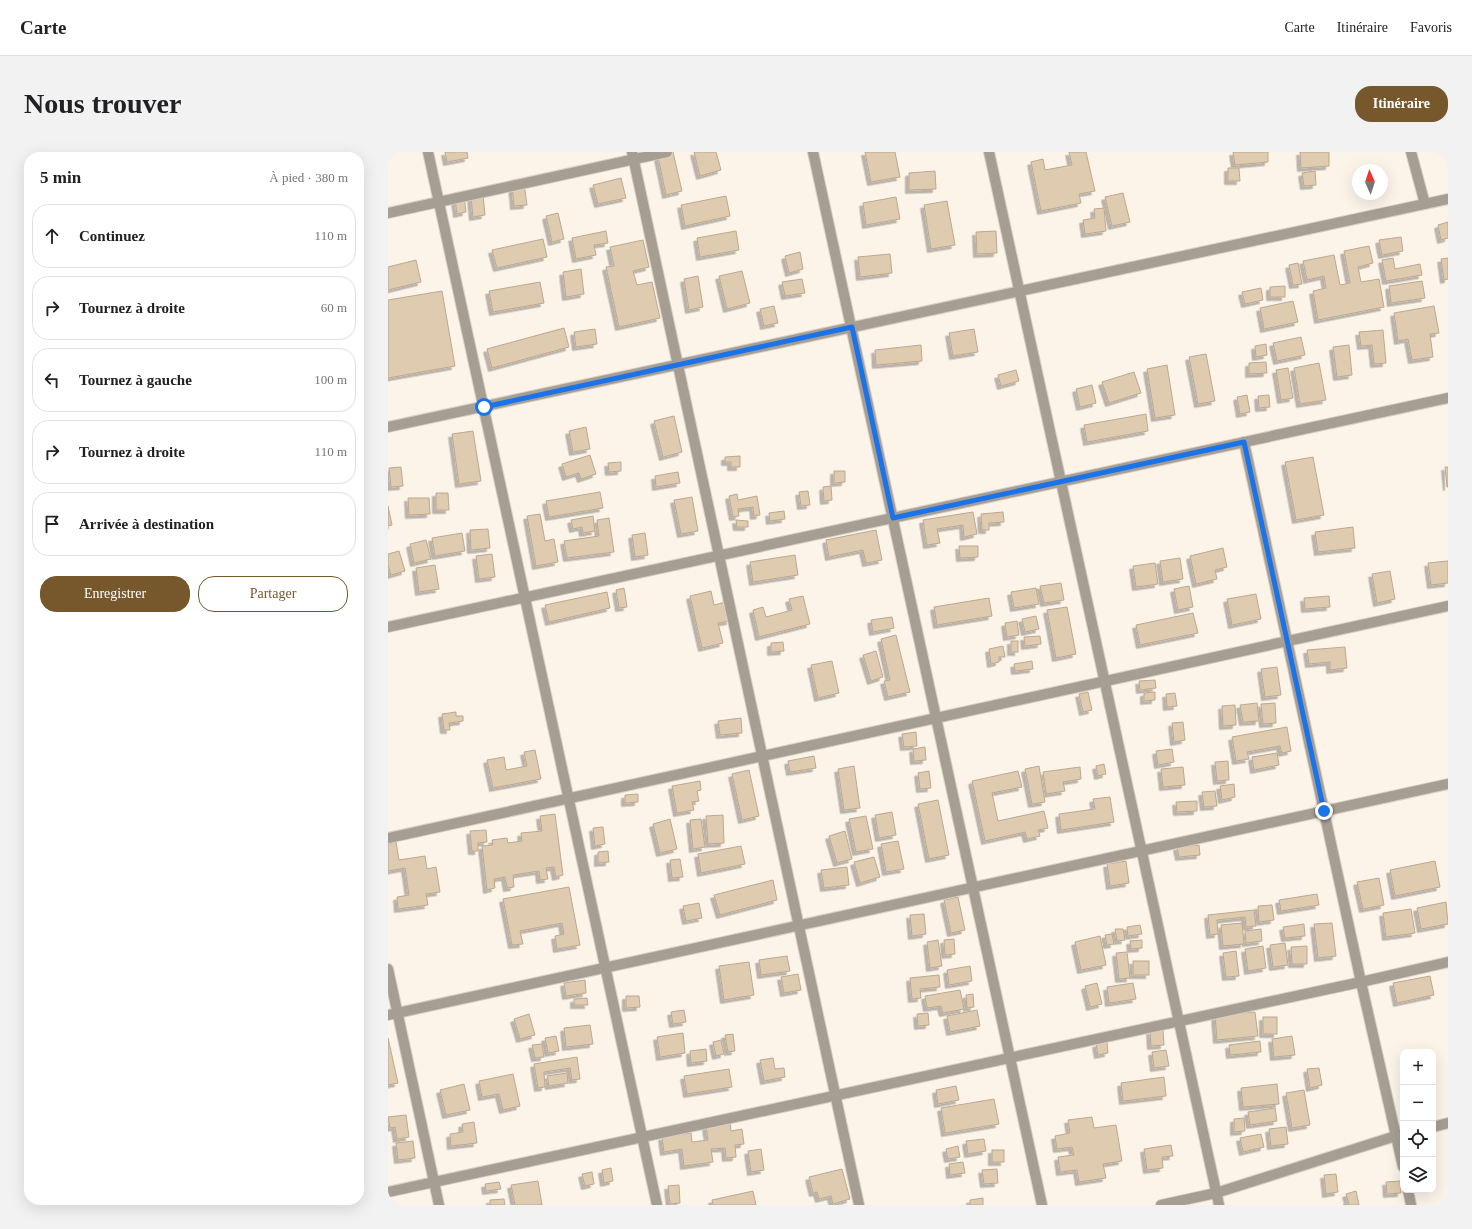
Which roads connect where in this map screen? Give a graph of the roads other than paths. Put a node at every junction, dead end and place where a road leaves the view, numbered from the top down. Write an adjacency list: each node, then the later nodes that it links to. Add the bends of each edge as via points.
1 (428, 152): 8 (street)
2 (667, 152): 6 (street)
3 (814, 152): 12 (street)
4 (989, 152): 11 (street)
5 (1411, 152): 9 (street)
6 (632, 156): 8 (street); 13 (street)
7 (1448, 199): 9 (street)
8 (439, 202): 10 (street); 15 (street)
9 (1426, 204): 11 (street)
10 (388, 213)
11 (1020, 291): 12 (street); 18 (street)
12 (852, 327): 13 (street); 19 (street)
13 (677, 365): 15 (street); 20 (street)
14 (1448, 398): 17 (street)
15 (484, 407): 16 (street); 21 (street)
16 (388, 427)
17 (1244, 442): 18 (street); 24 (street)
18 (1061, 482): 19 (street); 25 (street)
19 (893, 518): 20 (street); 26 (street)
20 (719, 556): 21 (street); 27 (street)
21 (525, 597): 23 (street); 29 (street)
22 (1448, 606): 24 (street)
23 (388, 627)
24 (1287, 642): 25 (street); 30 (street)
25 (1105, 682): 26 (street); 32 (street)
26 (937, 718): 27 (street); 33 (street)
27 (762, 756): 29 (street); 34 (street)
28 (1448, 784): 30 (street)
29 (569, 798): 31 (street); 36 (street)
30 (1324, 811): 32 (street); 38 (street)
31 (388, 838)
32 (1141, 850): 33 (street); 40 (street)
33 (973, 887): 34 (street); 41 (street)
34 (799, 926): 36 (street); 42 (street)
35 (1448, 962): 38 (street)
36 (606, 968): 39 (street); 46 (street)
37 (388, 969): 39 (street)
38 (1361, 982): 40 (street); 45 (street)
39 (393, 1014): 47 (street)
40 (1179, 1022): 41 (street); 49 (street)
41 (1010, 1058): 42 (street); 54 (street)
42 (836, 1096): 46 (street); 53 (street)
43 (1448, 1123): 44 (street)
44 (1436, 1126)
45 (1400, 1135): 49 (street)
46 (643, 1137): 47 (street); 52 (street)
47 (434, 1182): 48 (street); 51 (street)
48 (388, 1192)
49 (1216, 1193): 55 (street); 56 (street)
50 (1409, 1193): 57 (street)
51 (439, 1205)
52 (657, 1205)
53 (859, 1205)
54 (1042, 1205)
55 (1161, 1205)
56 (1219, 1205)
57 (1411, 1205)

